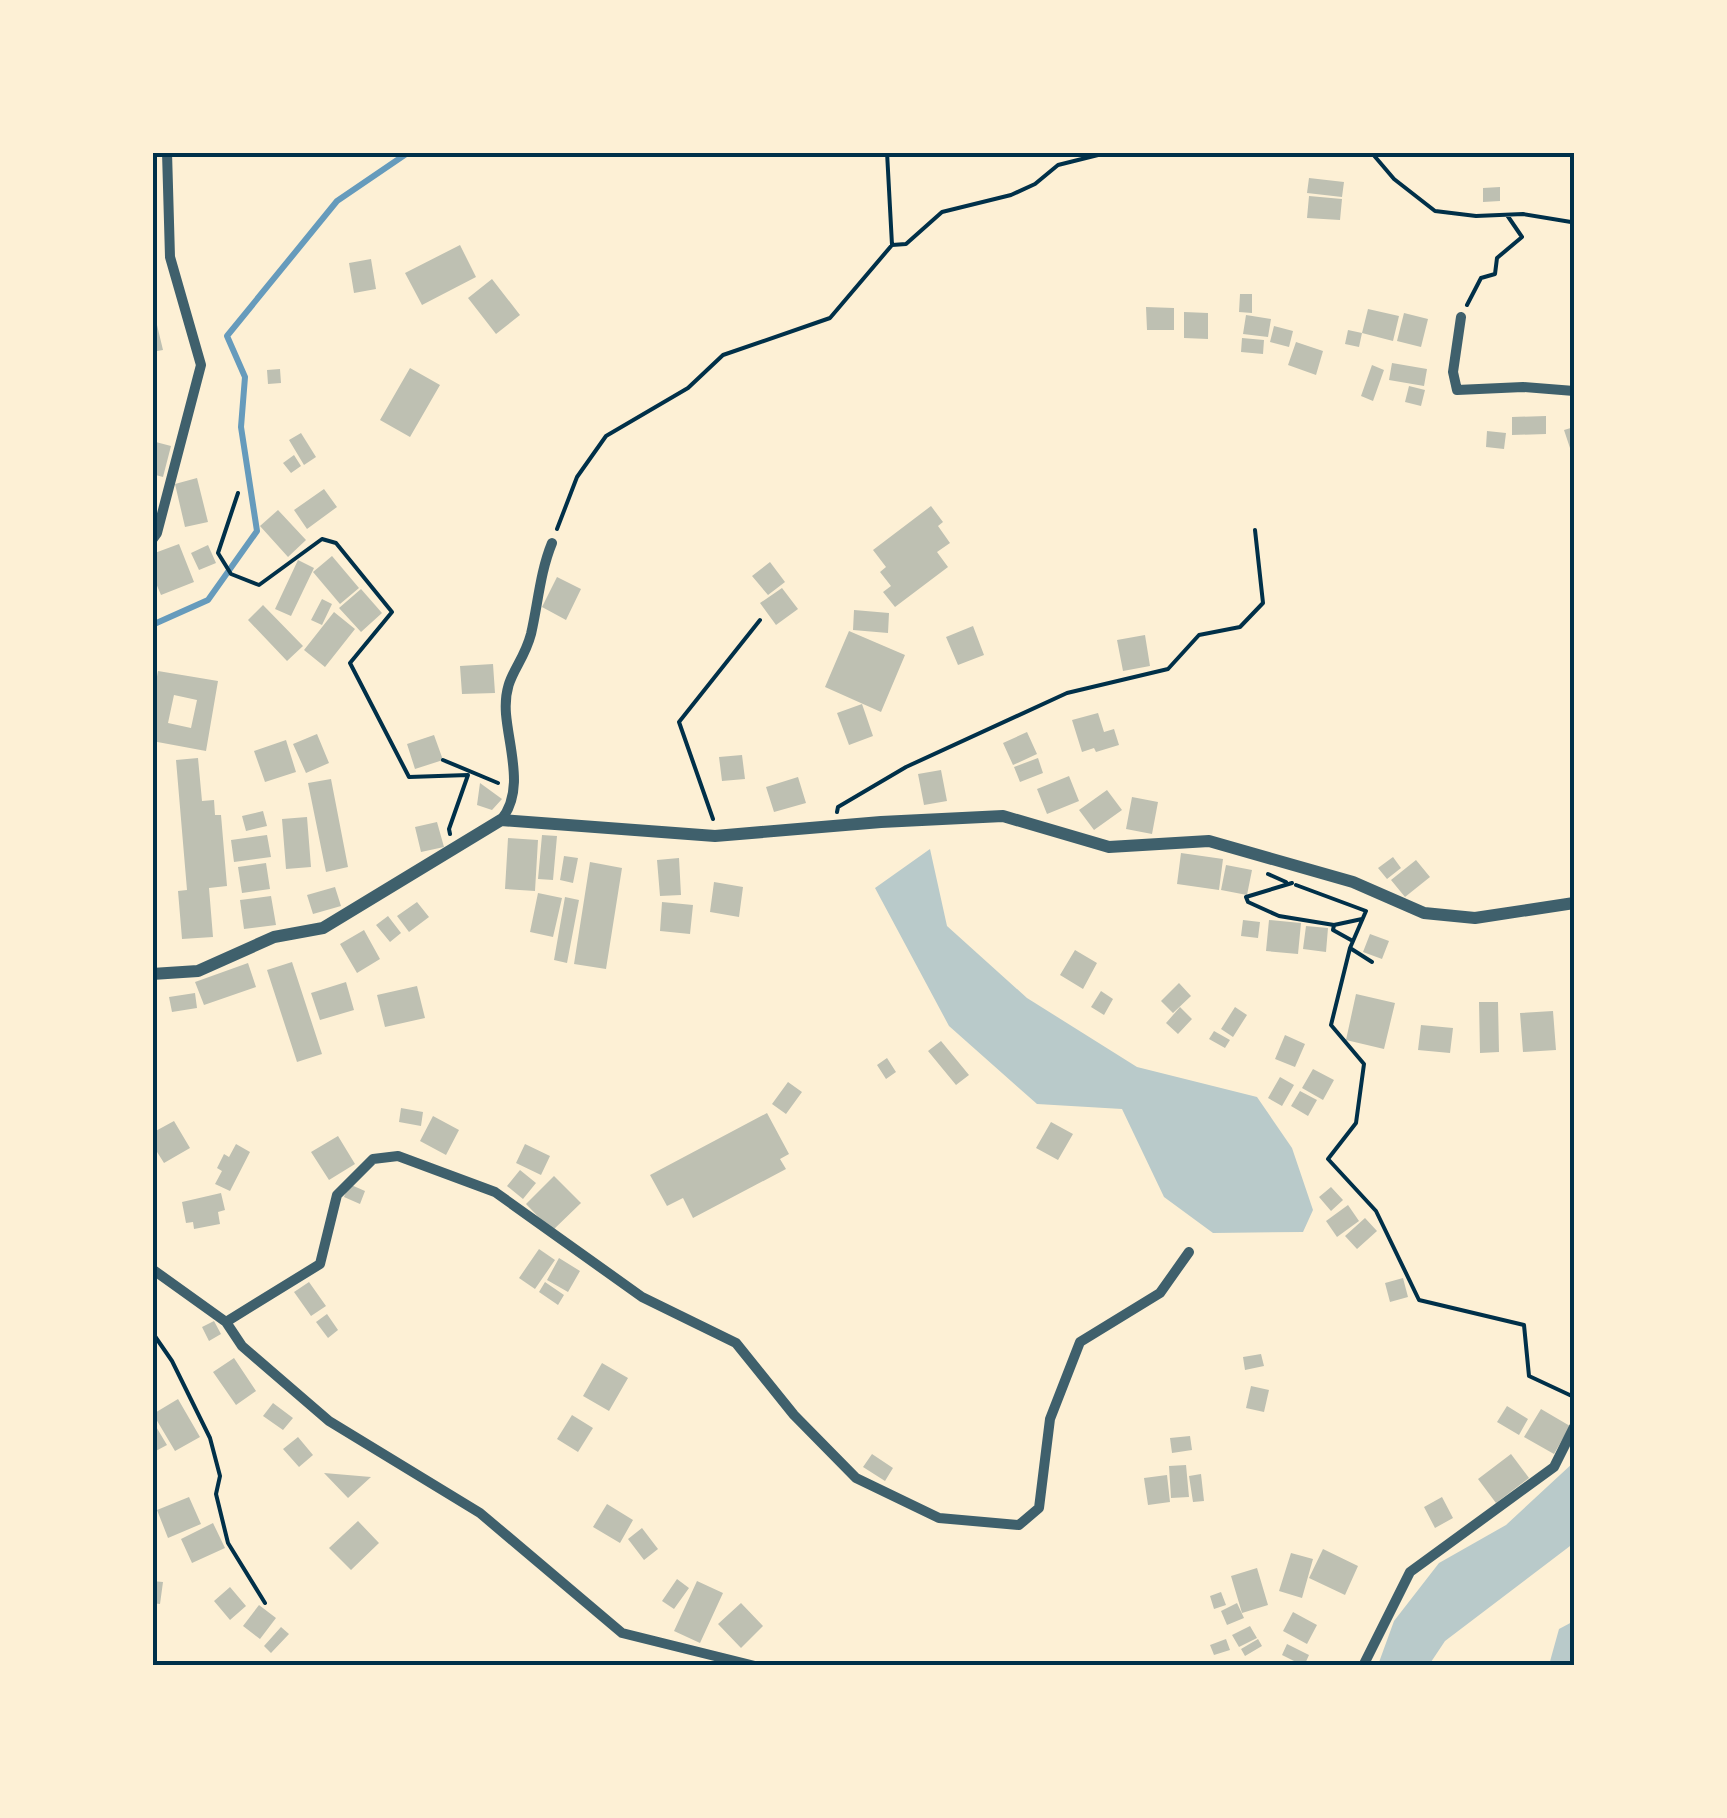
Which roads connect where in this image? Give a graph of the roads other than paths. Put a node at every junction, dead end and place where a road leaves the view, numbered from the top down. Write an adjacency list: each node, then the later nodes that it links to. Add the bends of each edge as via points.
1 (167, 152): 4 (street, via 170,257 201,365)
2 (1460, 317): 3 (street, via 1456,390 1523,386)
3 (1574, 392)
4 (152, 540)
5 (552, 543): 6 (street, via 530,639 505,688 512,798)
6 (500, 820): 7 (street, via 702,836 1003,816 1109,847 1209,841 1353,882 1424,913 1476,918); 8 (street, via 323,928 274,937 198,972)
7 (1574, 904)
8 (152, 974)
9 (1190, 1252): 11 (street, via 1160,1293 1080,1342 1050,1419 1038,1508 1020,1525 938,1518 856,1478 736,1343 642,1298 495,1192 398,1156 374,1159 337,1195 320,1264)
10 (152, 1268): 11 (street)
11 (226, 1322): 13 (street, via 242,1346 329,1421 480,1513 622,1633)
12 (1574, 1427): 14 (street, via 1554,1468 1410,1572)
13 (755, 1666)
14 (1363, 1666)

